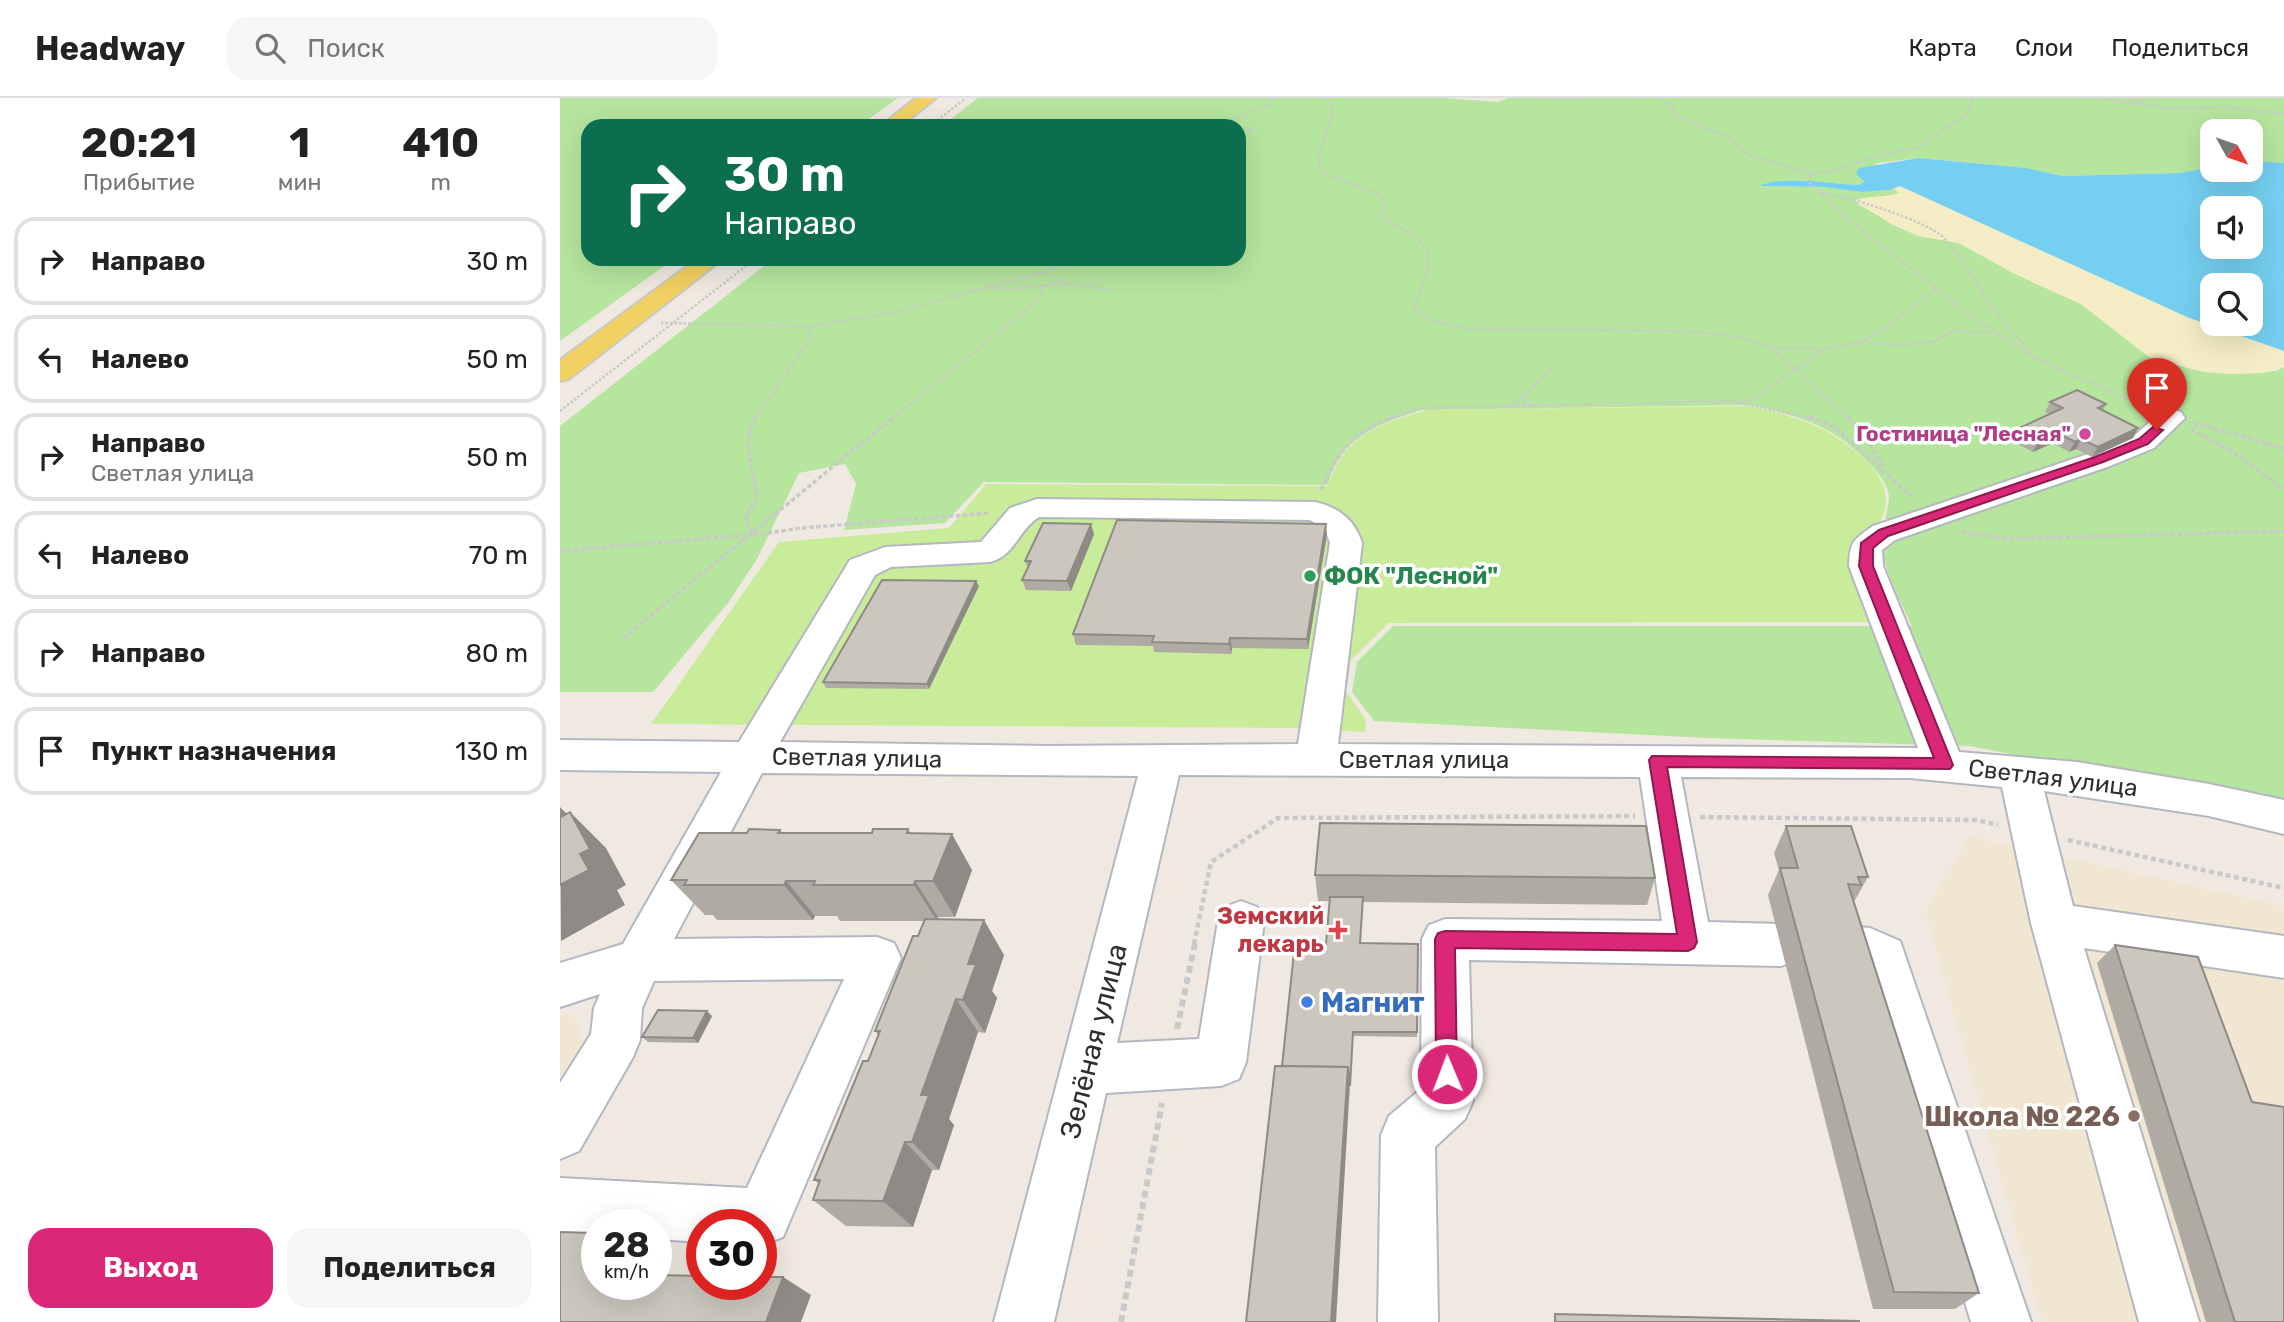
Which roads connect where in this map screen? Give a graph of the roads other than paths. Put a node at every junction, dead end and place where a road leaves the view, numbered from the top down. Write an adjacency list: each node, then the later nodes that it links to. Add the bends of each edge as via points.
1 (927, 98): 2 (main road)
2 (899, 119)
3 (703, 266): 4 (main road)
4 (560, 373)
5 (2171, 418): 11 (street, via 2144,442 1884,533 1866,546 1866,566)
6 (560, 755): 7 (street, Светлая улица)
7 (751, 757): 8 (street, via 862,568 885,557 989,552 1019,514 1037,508 1315,511 1325,515 1346,543); 9 (street, Светлая улица); 20 (street)
8 (1316, 759): 9 (street, Светлая улица); 10 (street, Светлая улица)
9 (1161, 760): 22 (street, Зелёная улица)
10 (1658, 760): 11 (street, Светлая улица); 16 (street)
11 (1944, 765): 12 (street, Светлая улица)
12 (2020, 772): 13 (street, Светлая улица, via 2104,782); 15 (street)
13 (2284, 817)
14 (1241, 920): 22 (street, via 1221,1062)
15 (2054, 923): 19 (street); 28 (street)
16 (1688, 942): 17 (street); 26 (street, via 1445,939 1447,1101 1408,1135)
17 (1781, 945)
18 (1845, 947): 27 (street, via 1870,948 1883,956)
19 (2284, 957)
20 (639, 960): 21 (street); 23 (street, via 618,1008 615,1040); 24 (street, via 877,958 762,1217)
21 (560, 985)
22 (1085, 1070): 25 (street, Зелёная улица)
23 (560, 1132)
24 (560, 1206)
25 (1024, 1322)
26 (1408, 1322)
27 (2001, 1322)
28 (2169, 1322)

